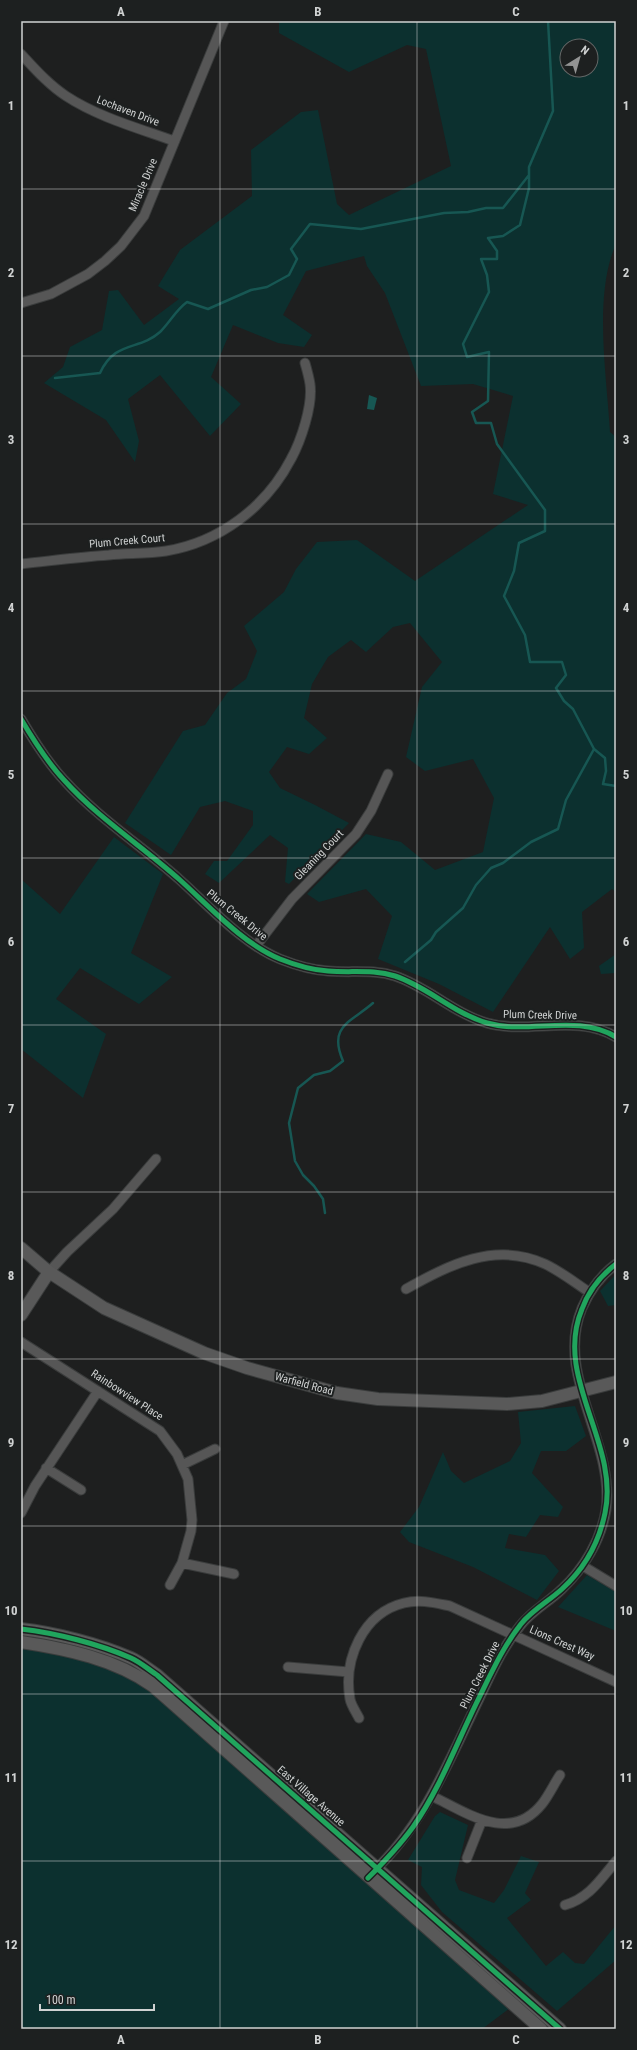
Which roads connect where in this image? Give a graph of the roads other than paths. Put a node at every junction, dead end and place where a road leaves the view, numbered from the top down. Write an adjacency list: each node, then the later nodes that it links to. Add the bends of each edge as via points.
1 (224, 21): 3 (street, Miracle Drive)
2 (21, 54): 3 (street, Lochaven Drive, via 39,74 66,96 103,116)
3 (174, 141): 4 (street, Miracle Drive, via 144,216 121,246 106,261 68,286)
4 (21, 303)
5 (305, 363): 6 (street, Plum Creek Court, via 311,392 303,430 294,453 268,494 230,527 199,542 166,551)
6 (21, 564)
7 (21, 719): 9 (street, Plum Creek Drive, via 43,755 64,781)
8 (388, 774): 9 (street, Gleaning Court, via 371,811 356,834 292,899)
9 (256, 946): 10 (street, Plum Creek Drive, via 279,959 305,968 374,972 395,976 421,986 460,1012 488,1023 521,1027 569,1024 597,1029)
10 (616, 1037)
11 (156, 1159): 14 (street, via 113,1209)
12 (21, 1248): 14 (street, Warfield Road)
13 (616, 1264): 16 (street, Plum Creek Drive)
14 (49, 1272): 17 (street); 20 (street, Warfield Road, via 104,1308 204,1353 337,1393 378,1399 507,1404 542,1401)
15 (406, 1289): 16 (street, via 457,1263 478,1257 500,1255 523,1257 543,1263)
16 (589, 1292): 20 (street, Plum Creek Drive, via 579,1317 574,1341 575,1364)
17 (21, 1315)
18 (21, 1342): 21 (street, Rainbowview Place)
19 (616, 1382): 20 (street, Warfield Road)
20 (582, 1390): 28 (street, Plum Creek Drive, via 603,1460 607,1492 601,1531)
21 (98, 1391): 23 (street, Rainbowview Place, via 160,1431); 24 (street)
22 (215, 1449): 23 (street)
23 (182, 1465): 27 (street, Rainbowview Place, via 190,1492 192,1520)
24 (46, 1468): 25 (street); 26 (street)
25 (81, 1490)
26 (21, 1512)
27 (182, 1562): 29 (street); 30 (street, Rainbowview Place)
28 (583, 1566): 31 (street); 33 (street, Plum Creek Drive)
29 (234, 1574)
30 (170, 1586)
31 (616, 1586)
32 (21, 1629): 44 (street, East Village Avenue, via 57,1636 112,1652 132,1659 157,1675)
33 (513, 1634): 36 (street, Lions Crest Way, via 450,1606 429,1601 405,1603 370,1623 356,1646); 37 (street, Lions Crest Way); 40 (street, Plum Creek Drive, via 503,1648)
34 (21, 1642): 45 (street, East Village Avenue, via 60,1649 135,1673 153,1686)
35 (288, 1667): 36 (street)
36 (349, 1672): 38 (street, Lions Crest Way, via 350,1699)
37 (616, 1682)
38 (359, 1718)
39 (560, 1775): 41 (street, via 543,1803 525,1819 504,1824)
40 (432, 1796): 41 (street); 44 (street, Plum Creek Drive, via 412,1828)
41 (482, 1820): 42 (street)
42 (467, 1858)
43 (616, 1861): 46 (street, via 590,1893)
44 (378, 1868): 45 (street, Plum Creek Drive); 48 (street, East Village Avenue)
45 (368, 1878): 47 (street, East Village Avenue)
46 (565, 1905)
47 (541, 2029)
48 (560, 2029)

